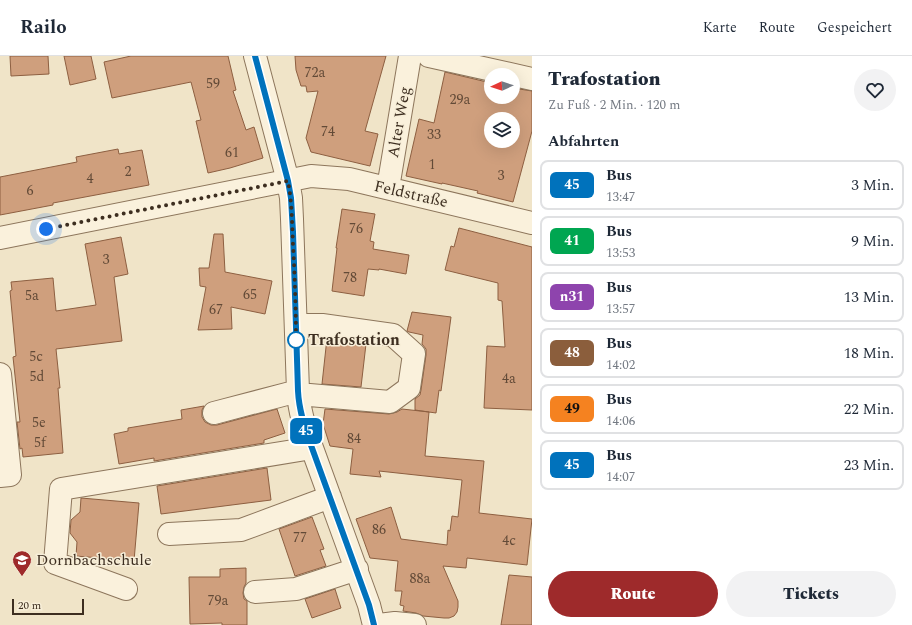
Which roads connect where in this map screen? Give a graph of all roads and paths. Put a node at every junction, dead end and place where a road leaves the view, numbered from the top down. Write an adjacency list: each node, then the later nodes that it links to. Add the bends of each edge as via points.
1 (255, 56): 5 (street)
2 (410, 56): 6 (street, Alter Weg)
3 (429, 56): 4 (street)
4 (532, 79)
5 (288, 181): 6 (street, Feldstraße, via 311,176 326,177 349,179); 8 (street, Feldstraße); 9 (street, via 292,205)
6 (388, 188): 7 (street, Feldstraße)
7 (532, 222)
8 (0, 238)
9 (296, 325): 11 (street); 11 (street, via 322,325 393,335 414,354 409,388 390,402)
10 (0, 374): 14 (street, via 10,475)
11 (298, 392): 12 (street); 13 (street, via 299,407)
12 (214, 412)
13 (312, 448): 15 (street); 18 (street, via 61,489 55,563)
14 (0, 476)
15 (330, 497): 16 (street, via 241,530); 17 (street)
16 (169, 534)
17 (356, 569): 19 (street, via 296,589); 20 (street)
18 (126, 589)
19 (255, 592)
20 (374, 625)
21 (379, 625): 22 (street)
22 (415, 625)

